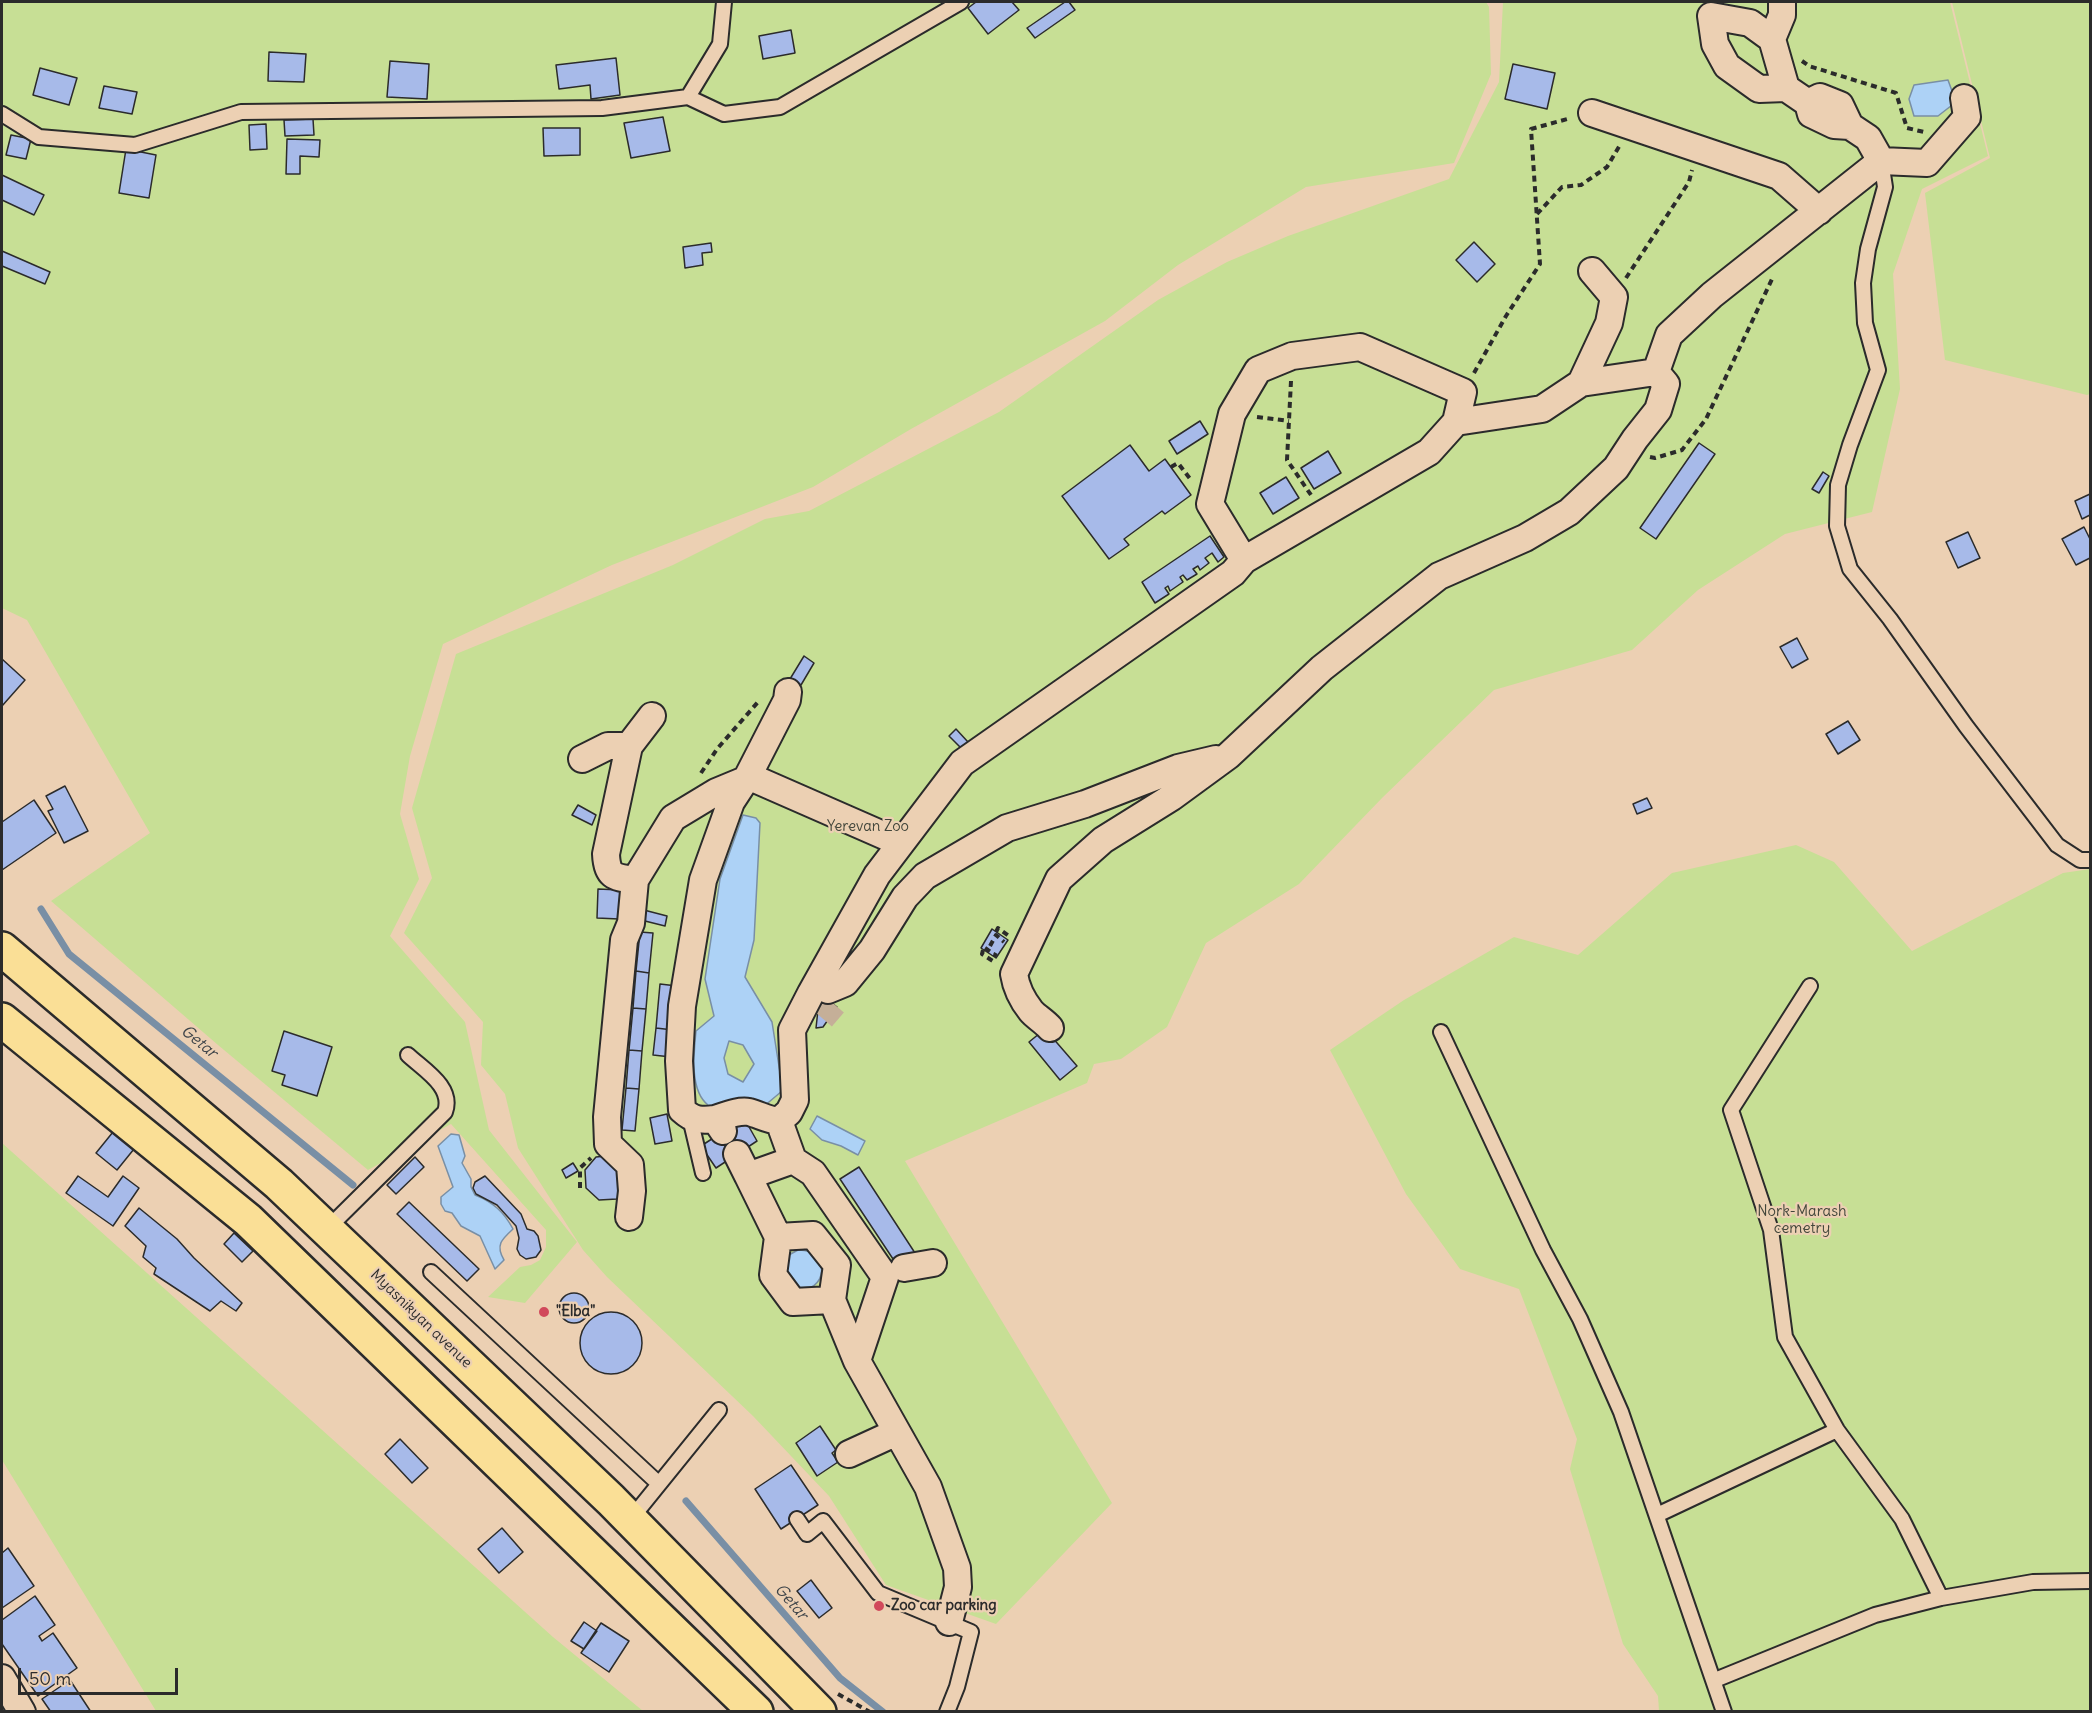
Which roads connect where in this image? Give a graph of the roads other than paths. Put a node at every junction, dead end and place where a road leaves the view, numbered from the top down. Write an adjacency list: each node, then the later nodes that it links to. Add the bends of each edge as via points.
1 (724, 2): 7 (lane, via 720,44)
2 (961, 2): 7 (lane, via 780,108 724,114)
3 (1782, 2): 5 (street, via 1782,15)
4 (1710, 9): 5 (street, via 1750,23); 6 (street, via 1715,44 1727,66 1759,88)
5 (1772, 39): 6 (street)
6 (1786, 88): 11 (street, via 1808,103 1820,97 1840,105 1850,126 1868,138)
7 (688, 97): 10 (lane, via 602,108 241,112 135,145 39,137)
8 (1964, 98): 11 (street, via 1967,117 1927,163)
9 (1592, 113): 12 (street, via 1779,176)
10 (2, 114)
11 (1881, 160): 12 (street); 25 (lane, via 1885,187 1863,283 1865,323 1878,370 1838,485 1836,526 1850,568 1973,735 2057,845 2080,860)
12 (1819, 211): 14 (street, via 1712,295 1669,335)
13 (1592, 271): 15 (street, via 1614,297 1609,323)
14 (1656, 372): 15 (street); 21 (street, via 1666,384 1658,410 1616,468 1569,512 1525,538 1439,576 1322,668)
15 (1581, 383): 16 (street, via 1542,409)
16 (1456, 422): 17 (street, via 1429,452); 17 (street, via 1463,392 1360,347 1292,356 1258,370 1232,414 1210,504)
17 (1244, 560): 24 (street, via 1233,573 962,763)
18 (788, 692): 23 (street)
19 (652, 716): 20 (street)
20 (628, 746): 22 (street, via 608,746); 27 (street, via 607,848 607,868 613,875)
21 (1228, 756): 26 (street, via 1178,768 1007,828 925,876 904,897 872,950 836,992); 31 (street, via 1103,840 1059,879 1014,974 1032,1012)
22 (582, 759)
23 (746, 778): 24 (street); 27 (street, via 673,818); 35 (street, via 731,802 704,880 682,1006 682,1110)
24 (901, 843): 26 (street)
25 (2091, 860)
26 (877, 875): 34 (street, via 792,1030 795,1100)
27 (635, 880): 38 (street, via 631,923 624,940 607,1117 608,1144 630,1165 633,1191)
28 (2, 949): 40 (highway, Myasnikyan avenue, via 279,1184)
29 (1809, 986): 49 (lane, via 1731,1110 1771,1230 1785,1337)
30 (2, 1020): 63 (highway, via 248,1220)
31 (1050, 1028)
32 (1441, 1032): 53 (lane, via 1584,1329 1621,1412)
33 (408, 1054): 40 (lane, via 445,1090 445,1112)
34 (784, 1117): 35 (street, via 767,1120 749,1112 736,1113); 36 (street)
35 (709, 1123): 37 (lane)
36 (798, 1161): 39 (street); 41 (street, via 742,1165)
37 (703, 1173)
38 (629, 1217)
39 (858, 1221): 42 (street); 44 (street)
40 (326, 1230): 55 (highway, Myasnikyan avenue)
41 (778, 1237): 42 (street, via 813,1235); 46 (street, via 774,1275 793,1302)
42 (824, 1250): 46 (street, via 837,1265)
43 (933, 1263): 44 (street)
44 (897, 1268): 47 (street)
45 (431, 1272): 52 (lane)
46 (832, 1300): 47 (street)
47 (857, 1360): 50 (street)
48 (719, 1410): 52 (lane)
49 (1838, 1430): 53 (lane); 57 (lane, via 1902,1519)
50 (897, 1432): 51 (street); 58 (street, via 928,1487 957,1568 958,1587)
51 (849, 1454)
52 (659, 1484): 55 (lane)
53 (1657, 1515): 60 (lane)
54 (797, 1519): 58 (lane, via 807,1534 823,1521 878,1593)
55 (630, 1520): 61 (highway, Myasnikyan avenue)
56 (2091, 1581): 57 (lane, via 2033,1582)
57 (1941, 1598): 60 (lane, via 1875,1615)
58 (949, 1622): 64 (lane, via 971,1632)
59 (2, 1678): 62 (street)
60 (1715, 1680): 65 (lane)
61 (826, 1705)
62 (22, 1712)
63 (756, 1712)
64 (947, 1712)
65 (1724, 1712)

